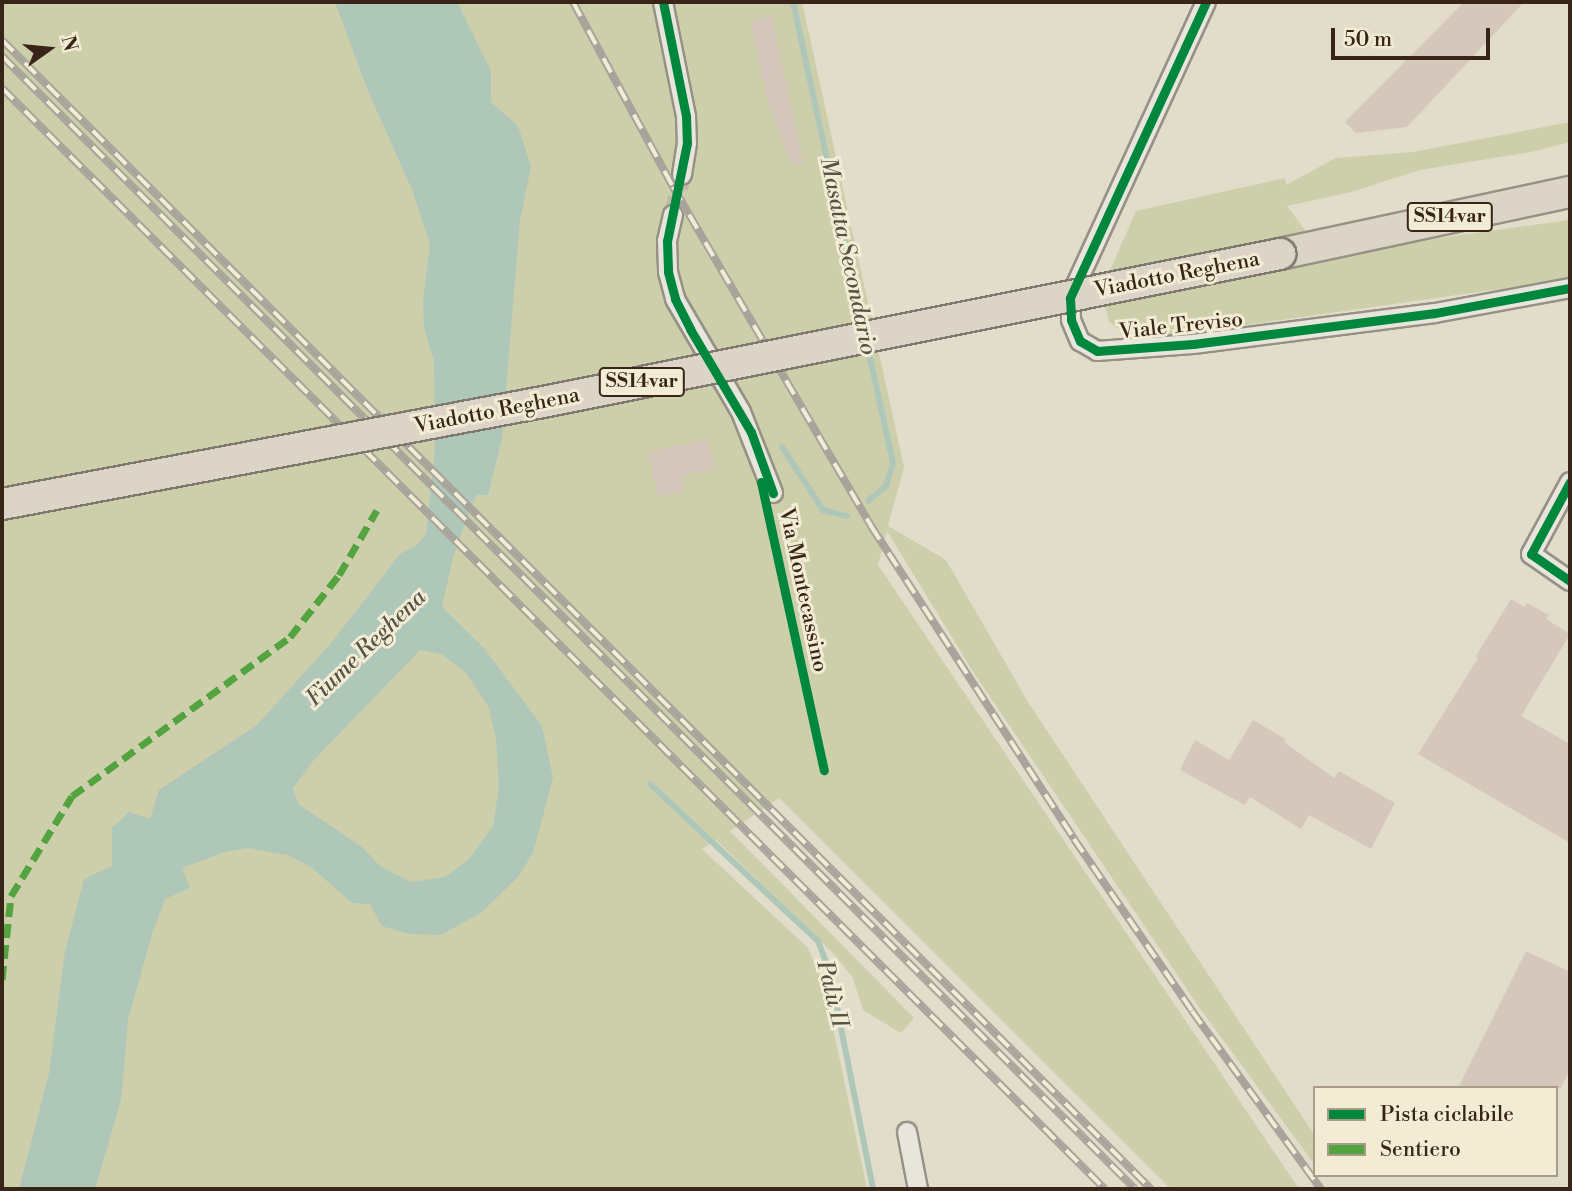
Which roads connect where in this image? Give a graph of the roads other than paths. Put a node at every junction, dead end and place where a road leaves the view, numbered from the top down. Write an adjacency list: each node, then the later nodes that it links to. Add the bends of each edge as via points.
1 (663, 2): 4 (street, via 686,116)
2 (1206, 2): 9 (street, Viale Treviso, via 1070,298 1071,320 1080,341 1097,351 1192,344 1435,313)
3 (1570, 171): 8 (highway, via 1405,208)
4 (682, 175)
5 (1570, 192): 8 (highway, SS14var)
6 (1570, 212): 8 (highway, via 1441,234)
7 (673, 215): 11 (street, Via Montecassino, via 667,241 675,299 741,412)
8 (1329, 242): 12 (highway, Viadotto Reghena / SS14var, bridge, via 562,398)
9 (1570, 288)
10 (1570, 482): 13 (street, via 1531,554)
11 (773, 494)
12 (2, 504)
13 (1570, 581)
14 (907, 1132): 15 (street)
15 (918, 1189)

